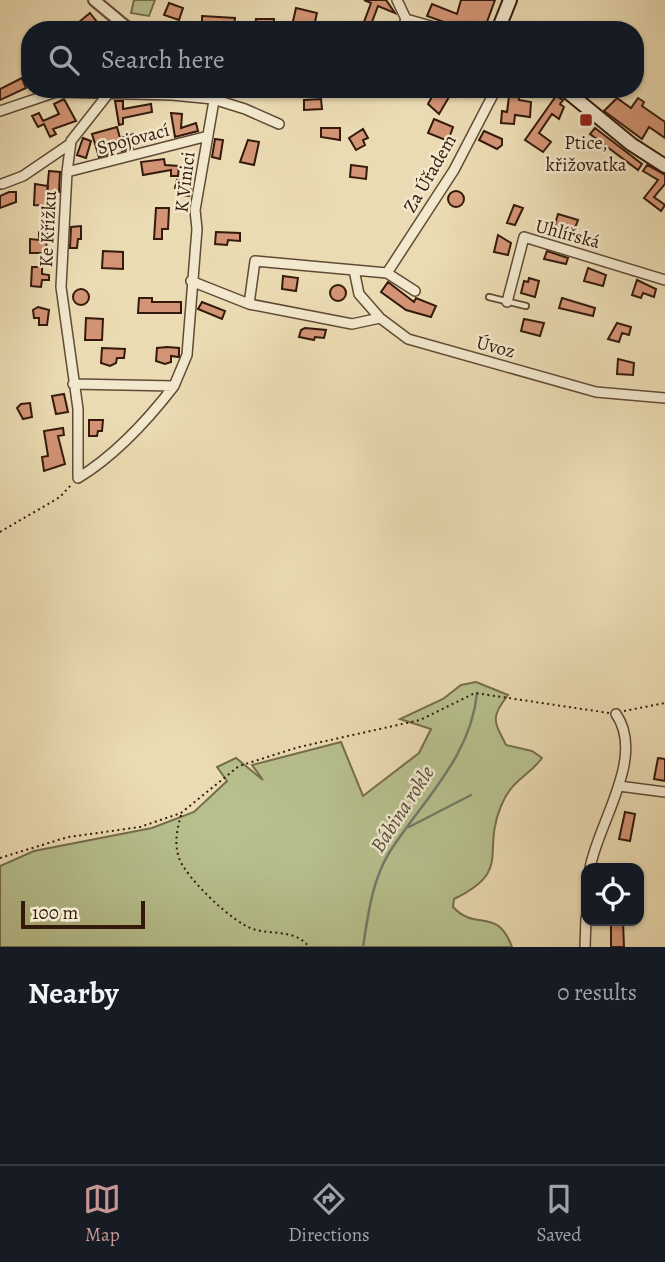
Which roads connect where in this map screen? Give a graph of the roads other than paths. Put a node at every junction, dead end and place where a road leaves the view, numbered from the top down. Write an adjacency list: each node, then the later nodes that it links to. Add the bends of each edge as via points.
1 (94, 0): 5 (street)
2 (397, 0): 4 (street)
3 (510, 0): 7 (main road)
4 (407, 19): 6 (street)
5 (119, 21)
6 (414, 21)
7 (502, 21)
8 (38, 98): 14 (street)
9 (104, 98): 17 (street, Ke Křížku)
10 (198, 98): 13 (street)
11 (491, 98): 22 (street, Za Úřadem, via 454,170)
12 (574, 98): 18 (main road)
13 (213, 99): 15 (street); 16 (street, K Vinici)
14 (0, 111)
15 (279, 124)
16 (208, 136): 19 (street, Spojovací); 24 (street, K Vinici, via 195,210)
17 (70, 144): 19 (street, Ke Křížku); 20 (street, via 23,176)
18 (665, 166)
19 (67, 173): 31 (street, Ke Křížku, via 61,287)
20 (2, 184)
21 (354, 270): 22 (street); 28 (street, via 255,261); 30 (street, Úvoz, via 359,294)
22 (387, 273): 25 (street)
23 (665, 280): 27 (street, Uhlířská, via 524,237)
24 (191, 281): 28 (street); 32 (street, via 187,355)
25 (415, 291)
26 (489, 297): 27 (lane)
27 (507, 302): 29 (lane)
28 (249, 304): 30 (street, via 352,324)
29 (526, 306)
30 (380, 317): 33 (street, Úvoz, via 425,346 596,392)
31 (73, 384): 32 (street); 32 (street, Ke Křížku, via 78,409 78,478 128,438)
32 (174, 386)
33 (665, 398)
34 (616, 714): 35 (street, via 625,745)
35 (619, 786): 36 (street); 37 (street)
36 (665, 792)
37 (591, 863)
38 (586, 926): 39 (street)
39 (585, 947)

